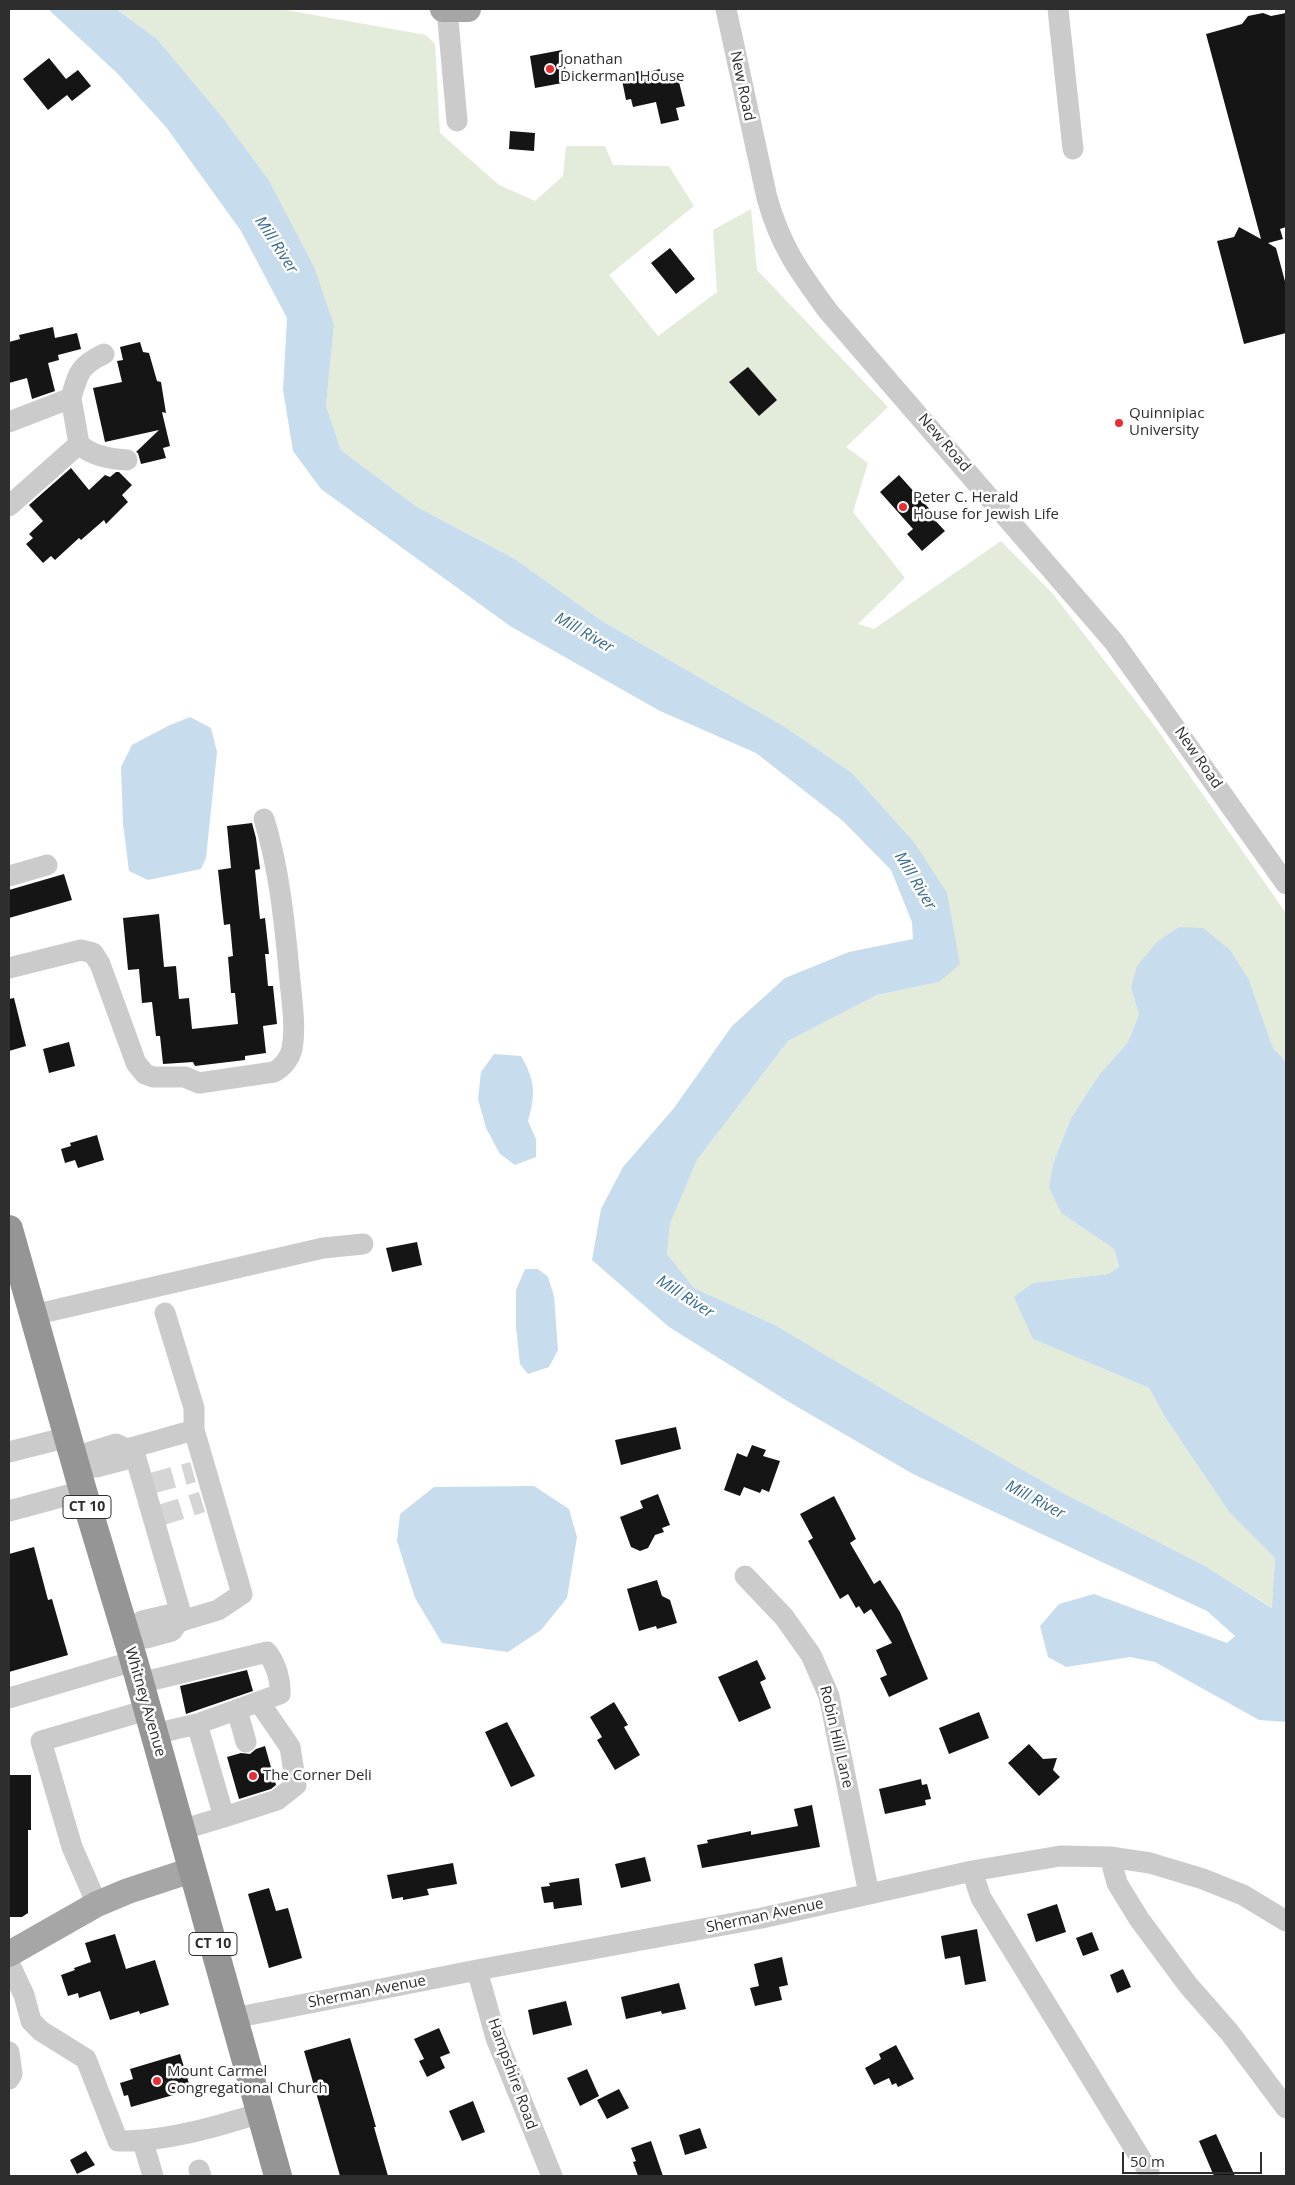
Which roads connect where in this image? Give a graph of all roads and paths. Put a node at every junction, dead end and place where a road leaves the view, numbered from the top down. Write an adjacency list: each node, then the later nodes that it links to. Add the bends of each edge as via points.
1 (443, 9): 2 (main road)
2 (447, 9): 3 (main road); 6 (street)
3 (468, 9)
4 (726, 9): 17 (street, New Road, via 767,198 789,256 828,311 1114,642)
5 (1058, 9): 7 (street)
6 (457, 121)
7 (1073, 149)
8 (104, 354): 9 (street, via 89,361 77,376)
9 (71, 398): 10 (street); 11 (street)
10 (9, 422)
11 (80, 444): 12 (street, via 86,451); 13 (street)
12 (127, 460)
13 (9, 506)
14 (264, 820): 18 (street, via 276,868 294,1020 292,1050 282,1068 274,1072 199,1083 185,1077 153,1077 145,1074 136,1063 100,964 92,952 81,950)
15 (47, 865): 16 (street)
16 (9, 876)
17 (1286, 884)
18 (9, 968)
19 (9, 1229): 22 (highway, Whitney Avenue / CT 10)
20 (363, 1244): 22 (street, via 322,1248)
21 (165, 1313): 23 (street, via 194,1408)
22 (34, 1315): 24 (highway, Whitney Avenue / CT 10)
23 (194, 1430): 25 (street); 31 (street, via 199,1470 242,1594 218,1610)
24 (68, 1437): 26 (street); 27 (highway, Whitney Avenue / CT 10)
25 (130, 1448): 27 (street, via 123,1460 96,1467); 31 (street, via 148,1485 157,1516)
26 (9, 1452)
27 (81, 1463): 28 (highway, Whitney Avenue / CT 10)
28 (82, 1491): 29 (street); 32 (highway, Whitney Avenue / CT 10)
29 (9, 1511)
30 (745, 1576): 45 (street, Robin Hill Lane, via 784,1617 811,1655 829,1696)
31 (180, 1622): 32 (street, via 168,1615 142,1621)
32 (132, 1633): 33 (highway, Whitney Avenue / CT 10)
33 (137, 1672): 34 (street); 35 (street, via 267,1652 273,1660 280,1694); 37 (highway, Whitney Avenue / CT 10)
34 (9, 1698)
35 (260, 1702): 36 (street); 40 (street, via 290,1747 296,1785 278,1800)
36 (237, 1710): 38 (street); 39 (street)
37 (151, 1722): 38 (street); 41 (highway, Whitney Avenue / CT 10); 46 (street, via 41,1741 72,1847)
38 (197, 1724): 40 (street)
39 (246, 1742)
40 (224, 1817): 41 (street)
41 (181, 1830): 43 (highway, Whitney Avenue / CT 10)
42 (1110, 1857): 44 (street, Sherman Avenue, via 1060,1856); 47 (street, Sherman Avenue, via 1150,1863 1203,1879 1243,1895); 54 (street, via 1117,1883 1139,1919)
43 (192, 1870): 46 (main road); 51 (highway, Whitney Avenue / CT 10)
44 (972, 1871): 45 (street, Sherman Avenue); 57 (street, via 981,1898)
45 (869, 1894): 50 (street, Sherman Avenue, via 762,1918)
46 (98, 1904): 48 (main road)
47 (1286, 1920)
48 (9, 1954)
49 (9, 1963): 56 (street, via 24,1995 31,2021 41,2031 86,2059 118,2141)
50 (477, 1970): 51 (street, Sherman Avenue); 60 (street, Hampshire Road, via 496,2038)
51 (234, 2018): 55 (highway, Whitney Avenue / CT 10)
52 (9, 2052): 53 (street, via 12,2074)
53 (9, 2079)
54 (1286, 2108)
55 (260, 2113): 56 (street); 59 (highway, Whitney Avenue / CT 10)
56 (143, 2142): 58 (street)
57 (1148, 2172)
58 (153, 2176)
59 (278, 2176)
60 (552, 2176)

